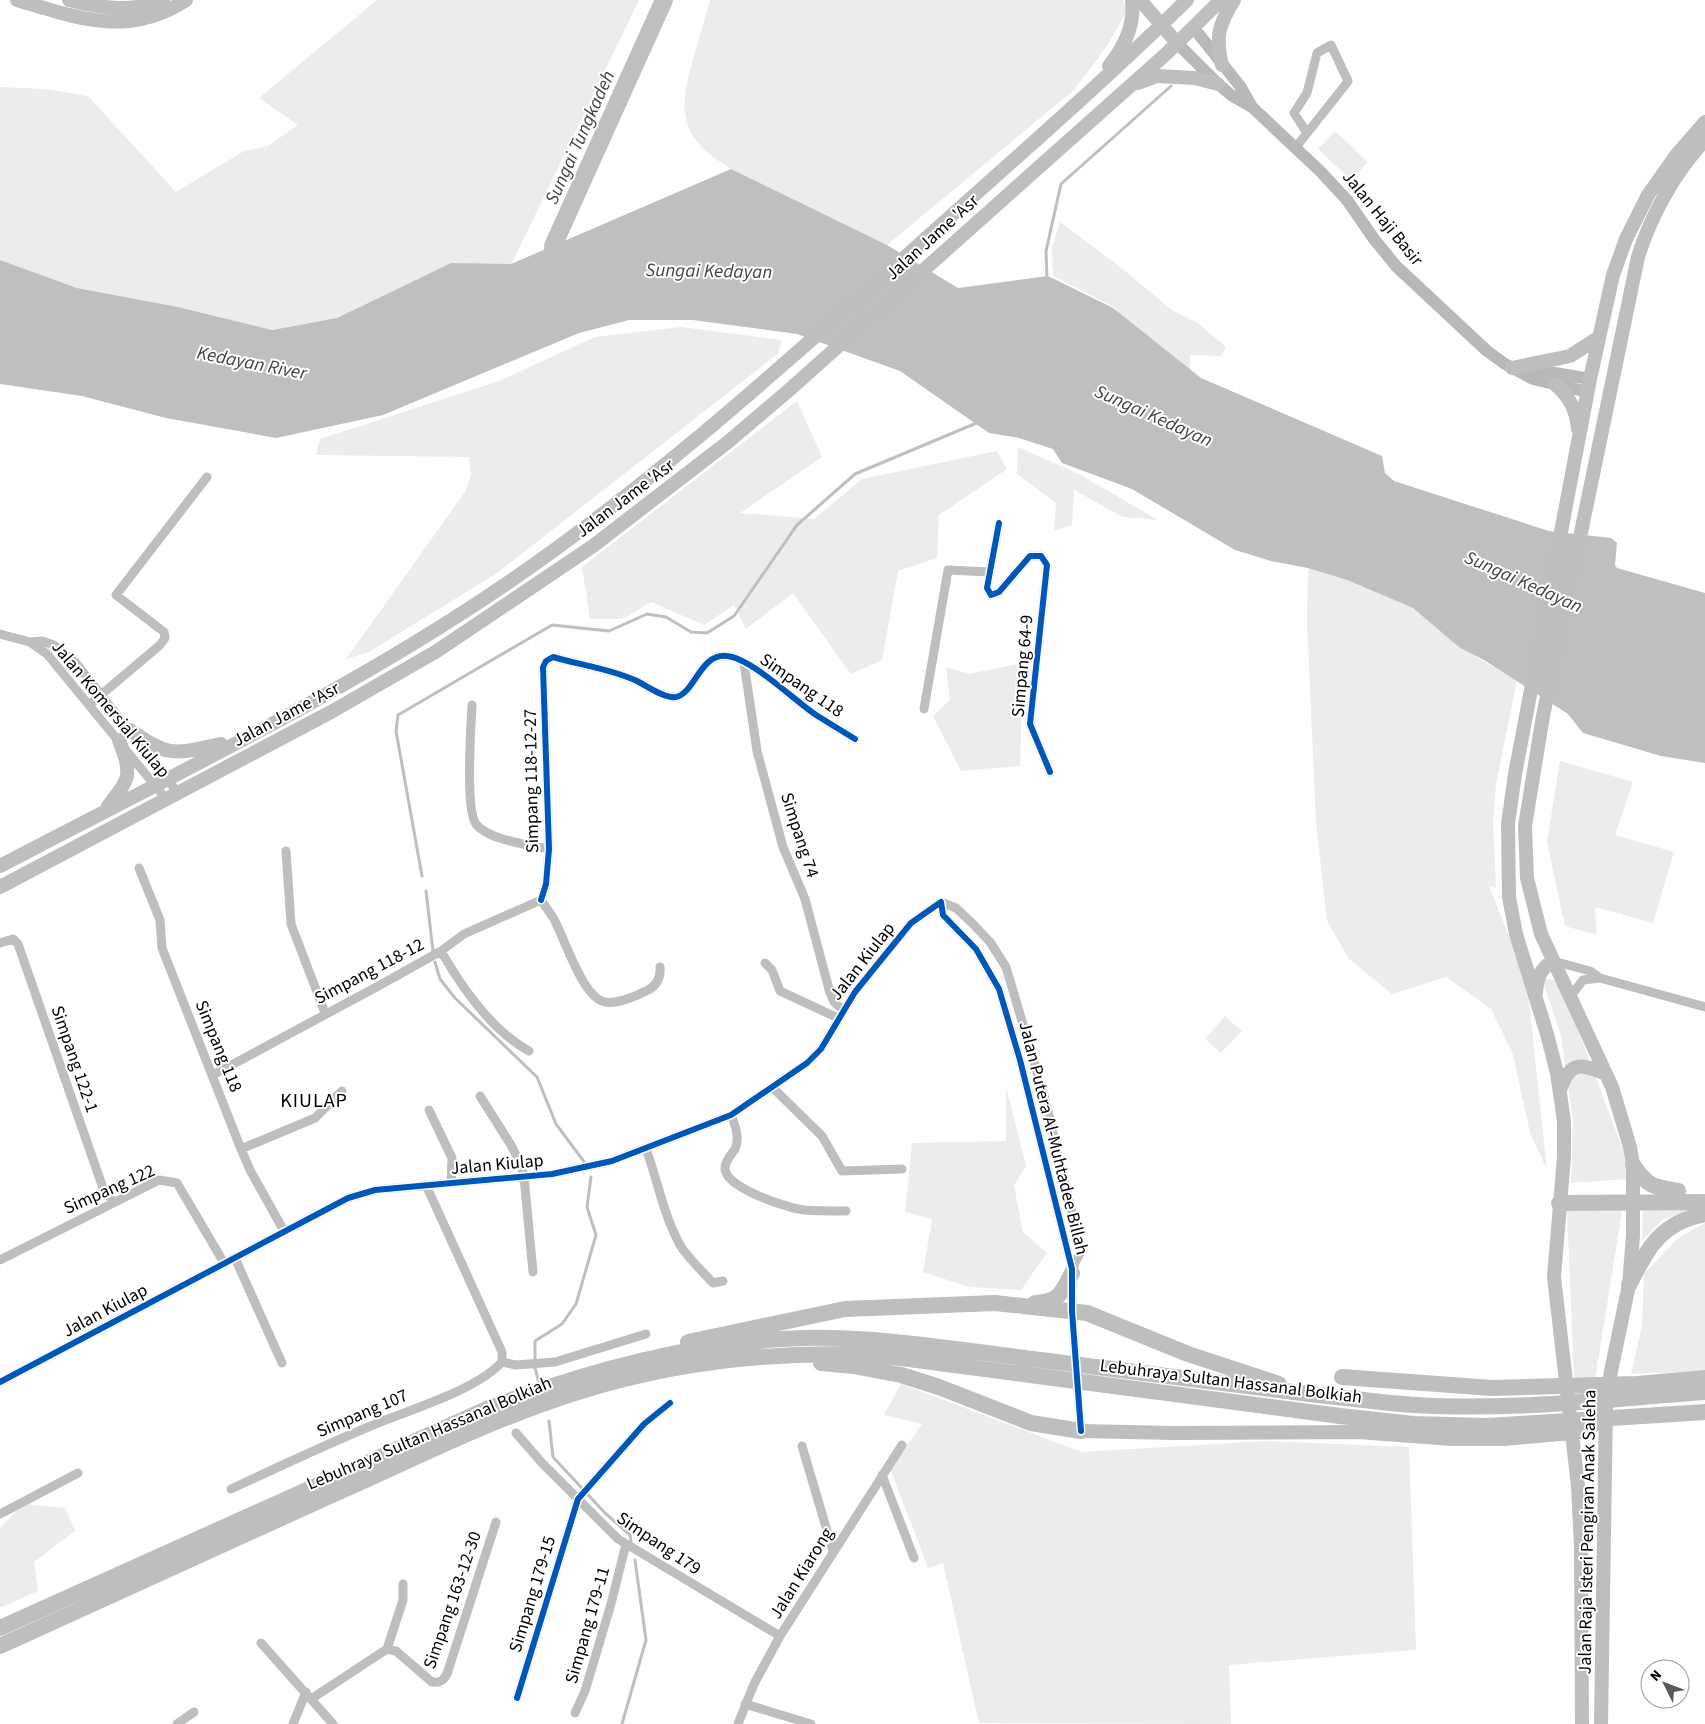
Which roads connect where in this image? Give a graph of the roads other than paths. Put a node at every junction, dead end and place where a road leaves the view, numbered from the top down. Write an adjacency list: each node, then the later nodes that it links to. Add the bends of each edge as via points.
1 (16, 0): 4 (main road, via 79,18 110,23 158,16)
2 (69, 0): 3 (main road, via 127,9)
3 (163, 0)
4 (186, 0)
5 (1132, 0): 16 (main road, via 1132,23 1124,43)
6 (1140, 0): 10 (main road)
7 (1221, 0): 11 (main road, Jalan Jame 'Asr)
8 (1234, 0): 13 (main road, via 1218,32)
9 (1180, 3): 10 (main road, Jalan Jame 'Asr); 11 (main road)
10 (1161, 25): 12 (main road); 16 (main road, Jalan Jame 'Asr)
11 (1193, 27): 12 (main road, Jalan Jame 'Asr); 13 (main road, Jalan Haji Basir)
12 (1177, 43): 14 (main road, Jalan Haji Basir); 15 (main road, Jalan Jame 'Asr)
13 (1222, 65): 17 (main road, Jalan Haji Basir)
14 (1218, 84): 15 (main road, via 1195,78 1158,76); 17 (main road, Jalan Haji Basir)
15 (1130, 86): 18 (main road, Jalan Jame 'Asr)
16 (1086, 94): 18 (main road); 43 (main road, Jalan Jame 'Asr, via 766,381 653,475 505,585 374,666)
17 (1252, 107): 22 (main road, Jalan Haji Basir)
18 (1102, 112): 46 (main road, Jalan Jame 'Asr, via 788,391 666,491 516,600 436,651 376,687)
19 (1705, 122): 23 (main road, Jalan Raja Isteri Pengiran Anak Saleha, via 1662,174 1636,218 1613,275)
20 (1308, 133): 20 (street, via 1348,81 1331,45 1318,53 1307,93 1294,113); 22 (street)
21 (1704, 145): 27 (main road, Jalan Raja Isteri Pengiran Anak Saleha, via 1665,196 1643,240)
22 (1296, 147): 24 (main road, Jalan Haji Basir, via 1342,194 1408,279 1487,350)
23 (1598, 338): 24 (main road, via 1570,356); 26 (main road, Jalan Raja Isteri Pengiran Anak Saleha)
24 (1512, 368): 25 (main road, Jalan Haji Basir, via 1533,379); 26 (main road, Jalan Haji Basir, via 1536,369)
25 (1556, 385): 26 (main road, Jalan Haji Basir); 28 (main road, via 1574,407)
26 (1589, 386): 27 (main road, Jalan Haji Basir); 28 (main road, Jalan Raja Isteri Pengiran Anak Saleha)
27 (1609, 389): 57 (main road, Jalan Raja Isteri Pengiran Anak Saleha, via 1528,802 1527,878 1541,934)
28 (1579, 440): 62 (main road, Jalan Raja Isteri Pengiran Anak Saleha, via 1527,712 1512,799 1507,855 1509,897 1516,934)
29 (207, 477): 36 (street, via 116,595 164,632 165,638)
30 (999, 523): 31 (street)
31 (990, 572): 39 (street, via 948,570); 44 (street, Simpang 64-9, via 988,592 995,594 1030,556 1035,554 1045,559 1047,565 1030,724)
32 (0, 634): 33 (street, Jalan Komersial Kiulap)
33 (30, 642): 36 (street, Jalan Komersial Kiulap, via 42,641 63,651); 37 (street, Jalan Komersial Kiulap, via 54,662)
34 (546, 660): 35 (street, Simpang 118, via 552,657 630,678 676,697 715,658 728,656); 48 (street, Simpang 118-12-27, via 543,667)
35 (744, 663): 41 (street, Simpang 118); 65 (street, Simpang 74, via 757,751 784,846 805,899 830,993)
36 (102, 694): 37 (street); 40 (street, Jalan Komersial Kiulap)
37 (89, 705): 42 (street, Jalan Komersial Kiulap)
38 (472, 705): 48 (street, via 470,771 472,812 476,824 488,833 514,842)
39 (924, 709)
40 (130, 730): 43 (main road, via 165,751 195,750); 45 (street, Jalan Komersial Kiulap)
41 (855, 739)
42 (119, 740): 45 (street, Jalan Komersial Kiulap); 47 (main road, via 129,772 126,782)
43 (239, 740): 45 (main road, Jalan Jame 'Asr)
44 (1050, 772)
45 (161, 781): 46 (street, Jalan Komersial Kiulap); 46 (street, Jalan Komersial Kiulap); 47 (main road, Jalan Jame 'Asr)
46 (172, 796): 52 (main road, Jalan Jame 'Asr)
47 (105, 811): 50 (main road, Jalan Jame 'Asr)
48 (549, 849): 53 (street, Simpang 118-12-27)
49 (286, 851): 64 (street, via 291,924)
50 (4, 863)
51 (139, 868): 68 (street, Simpang 118, via 160,920 162,948)
52 (0, 887)
53 (541, 900): 56 (street, Simpang 118-12, via 464,934); 59 (street, via 594,997 612,1002 652,989 661,974)
54 (940, 902): 65 (street, Jalan Kiulap, via 911,922); 94 (street, Jalan Putera Al-Muhtadee Billah, via 943,915 976,949 999,989 1029,1093); 94 (street, Jalan Putera Al-Muhtadee Billah, via 956,908 990,942 1006,967 1045,1099 1081,1251)
55 (0, 943): 86 (street, Simpang 122-1, via 13,939 18,944 103,1188)
56 (441, 951): 64 (street, Simpang 118-12); 66 (street, via 456,977 483,1010)
57 (1554, 961): 60 (street, via 1590,971); 61 (main road, Jalan Raja Isteri Pengiran Anak Saleha); 62 (main road, via 1546,965 1537,978)
58 (765, 963): 65 (street, via 772,970 780,991)
59 (660, 967)
60 (1600, 978): 61 (street, via 1583,980); 63 (street)
61 (1570, 997): 67 (main road, Jalan Raja Isteri Pengiran Anak Saleha)
62 (1536, 1001): 70 (main road, Jalan Raja Isteri Pengiran Anak Saleha)
63 (1705, 1007)
64 (325, 1013): 68 (street, Simpang 118-12)
65 (840, 1014): 69 (street, Jalan Kiulap, via 821,1050)
66 (528, 1051)
67 (1606, 1074): 70 (main road, via 1578,1065 1569,1071); 77 (main road, Jalan Raja Isteri Pengiran Anak Saleha, via 1625,1130)
68 (213, 1075): 75 (street, Simpang 118)
69 (772, 1087): 74 (street, Jalan Kiulap); 78 (street, via 822,1136 842,1171)
70 (1560, 1090): 84 (main road, Jalan Raja Isteri Pengiran Anak Saleha, via 1564,1157)
71 (342, 1091): 75 (street, via 315,1118)
72 (480, 1096): 79 (street, via 511,1145)
73 (429, 1110): 80 (street, via 452,1158)
74 (731, 1115): 76 (street, Jalan Kiulap); 88 (street, via 736,1127 736,1146 725,1170 736,1184 781,1205 802,1210)
75 (241, 1149): 90 (street, Simpang 118)
76 (646, 1149): 79 (street, Jalan Kiulap, via 580,1169); 96 (street, via 664,1210 681,1247 713,1283)
77 (1632, 1165): 83 (highway, via 1644,1181 1654,1187); 85 (main road, Jalan Raja Isteri Pengiran Anak Saleha)
78 (902, 1169)
79 (524, 1177): 80 (street, Jalan Kiulap); 95 (street)
80 (451, 1184): 81 (street, Jalan Kiulap)
81 (426, 1185): 90 (street, Jalan Kiulap, via 361,1193); 101 (street, via 502,1352)
82 (1705, 1190): 83 (highway)
83 (1678, 1191): 85 (highway)
84 (1560, 1199): 85 (highway); 115 (main road, Jalan Raja Isteri Pengiran Anak Saleha, via 1554,1277)
85 (1633, 1199): 87 (highway); 97 (main road, Jalan Raja Isteri Pengiran Anak Saleha)
86 (113, 1202): 92 (street, Simpang 122); 93 (street, Simpang 122, via 159,1180 177,1184)
87 (1705, 1202)
88 (846, 1211)
89 (1705, 1214): 97 (highway, via 1677,1223 1658,1237)
90 (284, 1231): 91 (street, Jalan Kiulap)
91 (235, 1258): 93 (street, Jalan Kiulap); 103 (street)
92 (0, 1260)
93 (224, 1263): 108 (street, Jalan Kiulap)
94 (1072, 1271): 98 (highway, via 1062,1291 1053,1300); 99 (street, Jalan Putera Al-Muhtadee Billah)
95 (533, 1272)
96 (723, 1281)
97 (1629, 1284): 105 (main road, Jalan Raja Isteri Pengiran Anak Saleha)
98 (995, 1304): 99 (highway); 104 (highway, via 845,1309 683,1343 643,1354)
99 (1072, 1311): 110 (highway, via 1087,1313 1252,1376); 113 (street, Jalan Putera Al-Muhtadee Billah)
100 (646, 1334): 101 (street, via 555,1362 516,1365)
101 (502, 1362): 120 (street, Simpang 107, via 486,1376 460,1389)
102 (715, 1363): 112 (highway, Lebuhraya Sultan Hassanal Bolkiah, via 784,1355 886,1356 1413,1424 1488,1426); 113 (highway, via 811,1362 853,1366 939,1387 1031,1423); 133 (highway, Lebuhraya Sultan Hassanal Bolkiah, via 622,1380 528,1410)
103 (282, 1364)
104 (610, 1368): 110 (highway, Lebuhraya Sultan Hassanal Bolkiah, via 759,1341 849,1338); 129 (highway, Lebuhraya Sultan Hassanal Bolkiah, via 489,1408)
105 (1611, 1371): 115 (main road, via 1594,1424); 128 (main road, Jalan Raja Isteri Pengiran Anak Saleha, via 1605,1428)
106 (1342, 1377): 107 (highway, via 1492,1388 1637,1384)
107 (1705, 1378)
108 (0, 1382)
109 (1705, 1392): 110 (highway, Lebuhraya Sultan Hassanal Bolkiah, via 1487,1407 1415,1405)
110 (1317, 1395)
111 (670, 1403): 121 (street, via 644,1424)
112 (1705, 1412)
113 (1081, 1431): 115 (main road, via 1358,1432 1452,1439)
114 (516, 1433): 121 (street, Simpang 179)
115 (1570, 1434): 132 (main road, Jalan Raja Isteri Pengiran Anak Saleha, via 1582,1547)
116 (902, 1445): 119 (street, Jalan Kiarong)
117 (802, 1446): 125 (street)
118 (78, 1473): 122 (street)
119 (882, 1476): 125 (street, Jalan Kiarong); 126 (street)
120 (231, 1489)
121 (578, 1499): 124 (street, Simpang 179); 136 (street, Simpang 179-15)
122 (0, 1514)
123 (496, 1522): 134 (street, Simpang 163-12-30, via 444,1680 432,1682 396,1651)
124 (626, 1544): 130 (street, Simpang 179); 139 (street, Simpang 179-11, via 585,1691)
125 (834, 1551): 130 (street, Jalan Kiarong)
126 (914, 1558)
127 (403, 1584): 134 (street, via 403,1600)
128 (1603, 1599): 132 (main road, via 1588,1641); 146 (main road, Jalan Raja Isteri Pengiran Anak Saleha)
129 (1, 1628)
130 (780, 1636): 137 (street, Jalan Kiarong)
131 (261, 1643): 135 (street)
132 (1582, 1644): 145 (main road, Jalan Raja Isteri Pengiran Anak Saleha)
133 (0, 1646)
134 (387, 1649): 135 (street)
135 (309, 1696): 141 (street); 142 (street)
136 (516, 1698)
137 (745, 1704): 143 (street, Jalan Kiarong); 144 (street)
138 (194, 1712): 140 (street)
139 (575, 1714)
140 (177, 1724)
141 (293, 1724)
142 (333, 1724)
143 (738, 1724)
144 (810, 1724)
145 (1582, 1724)
146 (1602, 1724)

